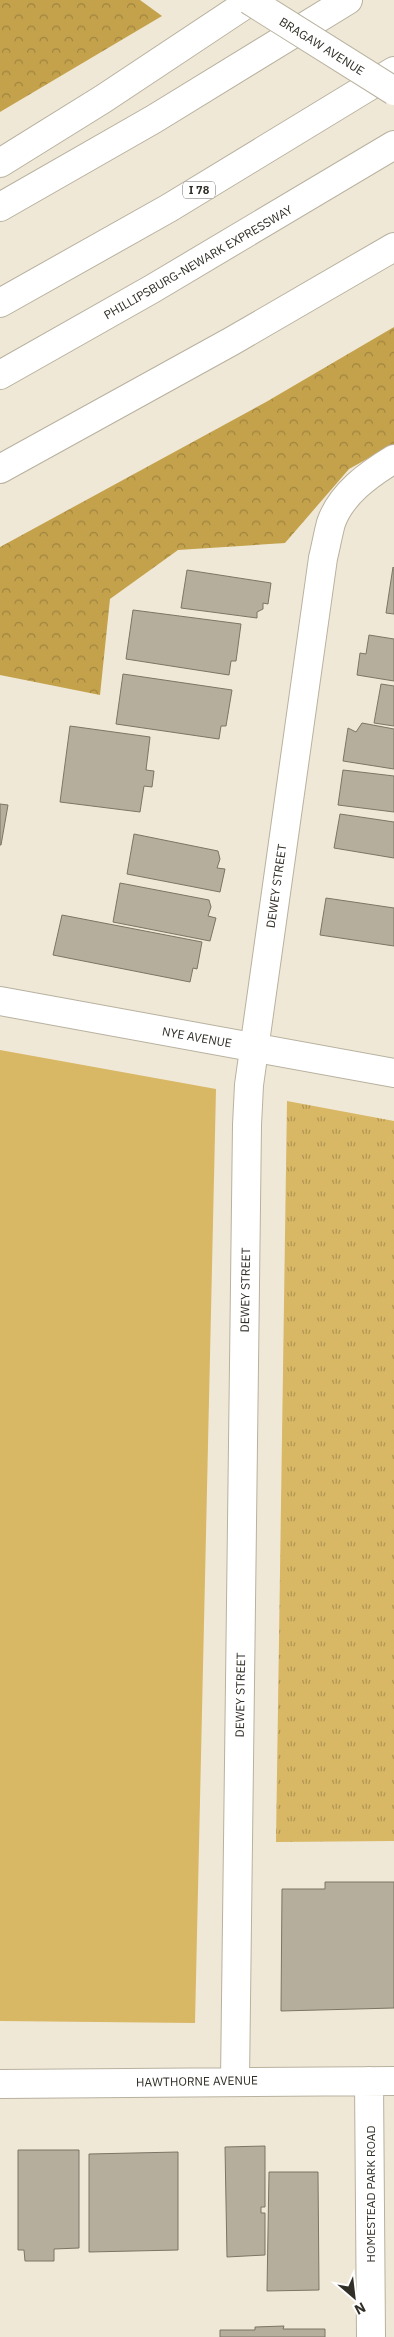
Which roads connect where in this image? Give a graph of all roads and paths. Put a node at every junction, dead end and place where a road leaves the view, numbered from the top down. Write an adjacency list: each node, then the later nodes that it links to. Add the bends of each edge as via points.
1 (251, 0): 4 (main road, BRAGAW AVENUE, bridge); 6 (main road)
2 (348, 0): 7 (main road, via 154,119)
3 (394, 71): 9 (main road, I 78, via 169,208)
4 (394, 91)
5 (394, 145): 10 (main road, PHILLIPSBURG-NEWARK EXPRESSWAY, via 152,289)
6 (0, 163)
7 (0, 207)
8 (394, 247): 12 (main road, via 232,342)
9 (0, 303)
10 (0, 374)
11 (394, 459): 14 (main road, DEWEY STREET, via 363,480 339,506 332,523 324,558)
12 (0, 469)
13 (0, 1001): 14 (main road, NYE AVENUE)
14 (253, 1047): 15 (main road, NYE AVENUE); 16 (main road, DEWEY STREET, via 247,1125)
15 (394, 1073)
16 (235, 2081): 17 (main road, HAWTHORNE AVENUE); 18 (main road, HAWTHORNE AVENUE)
17 (382, 2081): 19 (main road, HOMESTEAD PARK ROAD)
18 (0, 2084)
19 (371, 2337)

